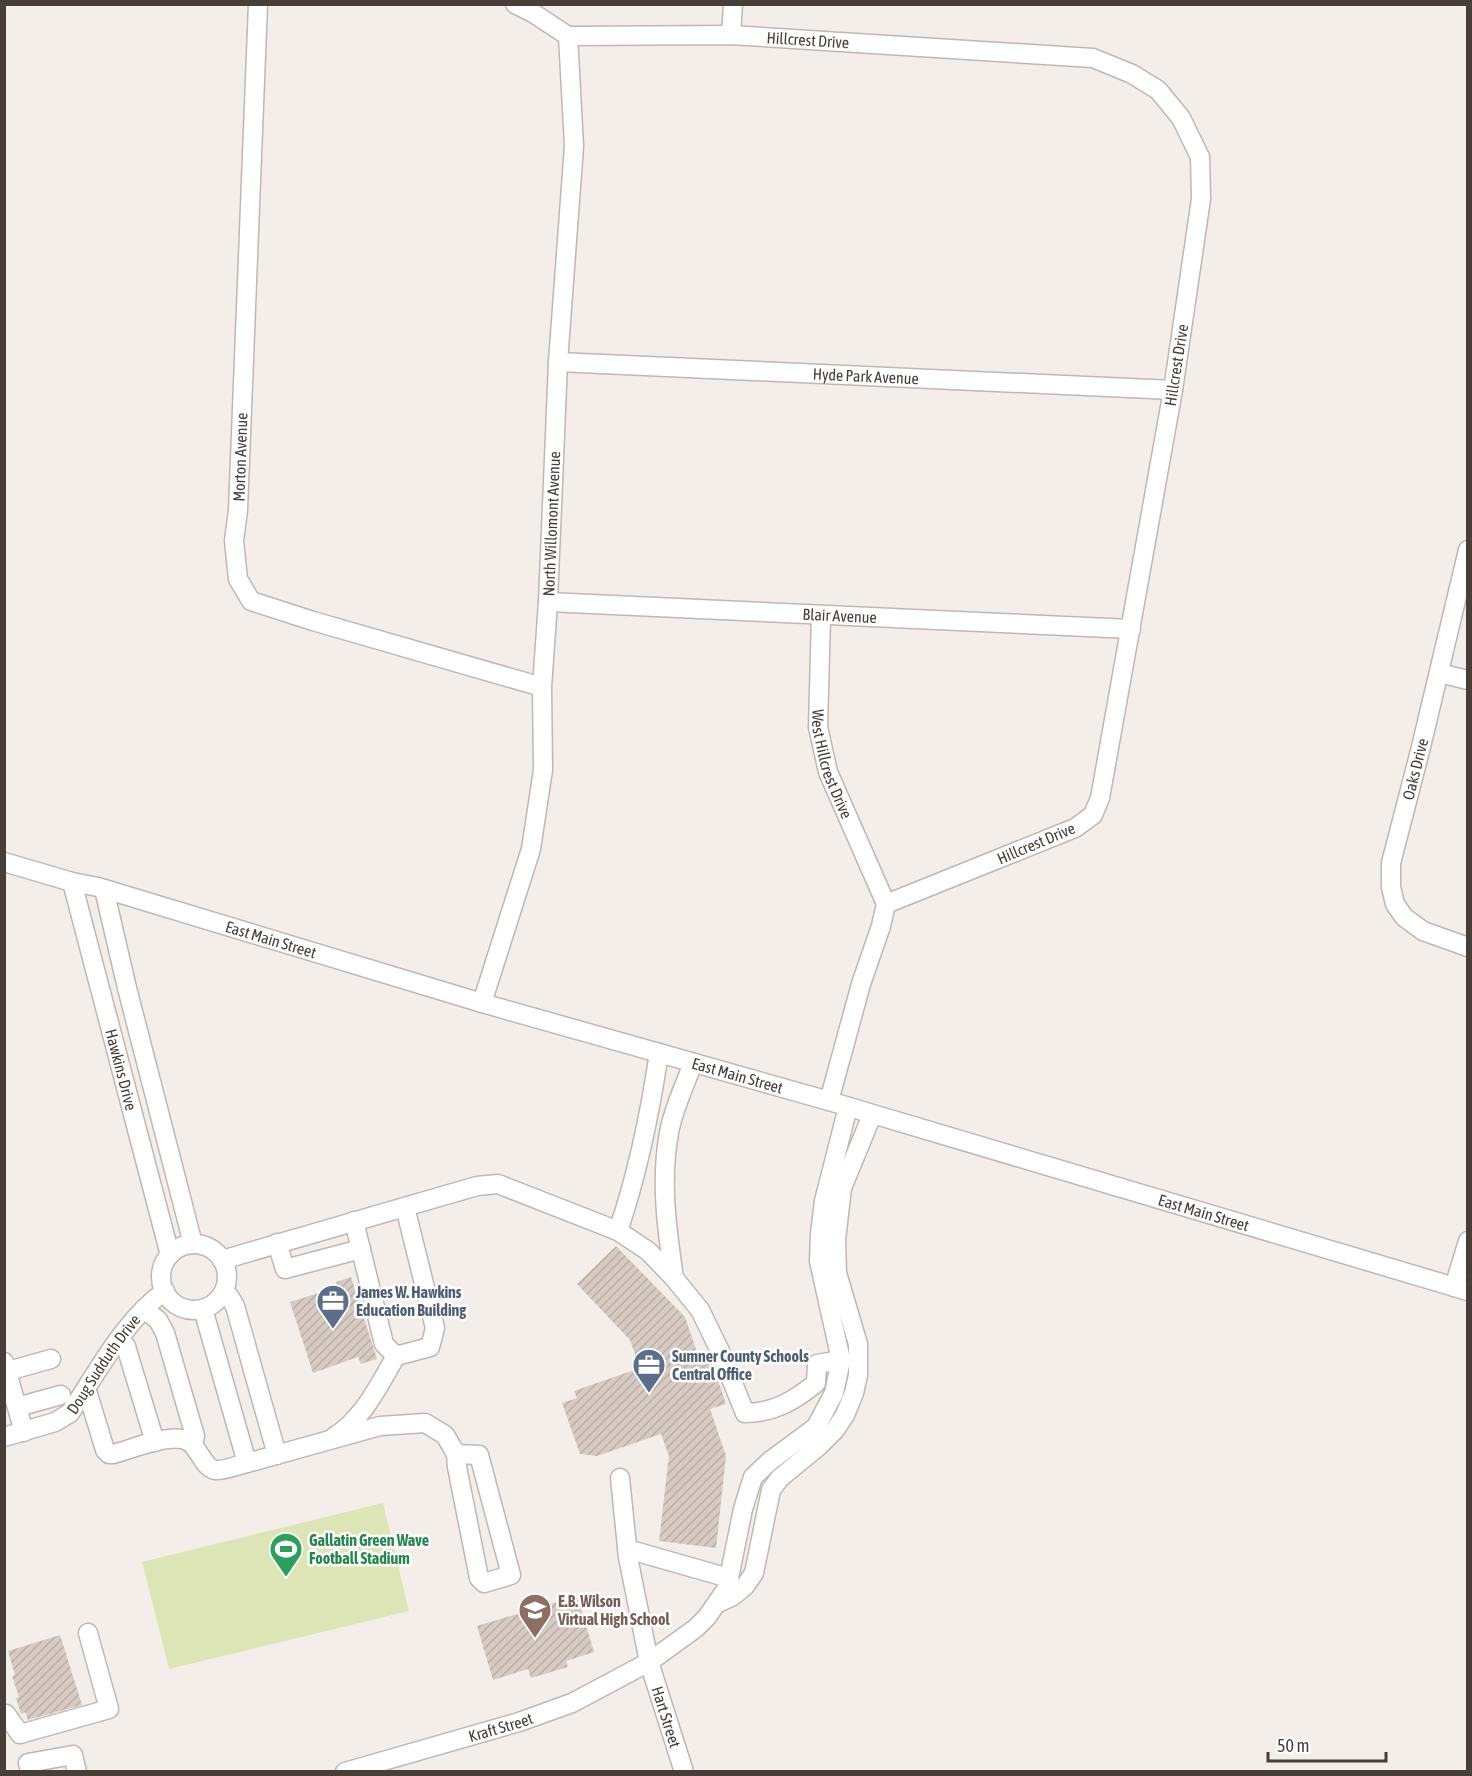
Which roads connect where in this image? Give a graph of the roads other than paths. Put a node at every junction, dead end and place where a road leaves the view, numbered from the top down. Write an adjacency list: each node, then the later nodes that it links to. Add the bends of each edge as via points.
1 (258, 4): 14 (street, Morton Avenue, via 234,541 238,579 251,601)
2 (515, 4): 5 (street)
3 (733, 4): 4 (street)
4 (731, 35): 5 (street, Hillcrest Drive); 7 (street, Hillcrest Drive, via 1093,58 1158,90 1181,118 1200,157 1201,199)
5 (568, 36): 6 (street, North Willomont Avenue, via 574,146)
6 (558, 362): 7 (street, Hyde Park Avenue); 9 (street, North Willomont Avenue)
7 (1173, 390): 11 (street, Hillcrest Drive)
8 (1467, 550): 12 (street, Oaks Drive)
9 (548, 602): 10 (street, Blair Avenue); 14 (street, North Willomont Avenue)
10 (821, 616): 11 (street, Blair Avenue); 18 (street, West Hillcrest Drive, via 818,727 828,772)
11 (1131, 629): 18 (street, Hillcrest Drive, via 1100,798 1093,814 1075,828)
12 (1439, 674): 13 (street); 19 (street, Oaks Drive, via 1391,862 1391,887 1395,904 1404,917 1423,931)
13 (1467, 680)
14 (542, 687): 20 (street, North Willomont Avenue, via 543,770 531,849)
15 (4, 862): 16 (street, East Main Street)
16 (72, 882): 17 (street, East Main Street); 33 (street, Hawkins Drive)
17 (104, 889): 20 (street, East Main Street); 31 (street, Hawkins Drive)
18 (886, 904): 23 (street)
19 (1467, 947)
20 (482, 1003): 21 (street, East Main Street)
21 (659, 1053): 22 (street, East Main Street); 28 (street, via 652,1104)
22 (693, 1063): 23 (street, East Main Street); 35 (street, via 669,1132 665,1167)
23 (829, 1101): 24 (street, East Main Street)
24 (848, 1107): 25 (street, East Main Street); 44 (street, via 824,1202 819,1260)
25 (872, 1115): 36 (street, East Main Street); 60 (street, via 842,1188 836,1240 837,1273 858,1344 854,1393 834,1430 771,1490 754,1573 733,1596)
26 (405, 1207): 27 (street); 28 (street, via 477,1186 498,1184); 42 (street, via 435,1328 430,1347)
27 (354, 1221): 30 (street); 32 (street)
28 (618, 1231): 35 (street, via 648,1251)
29 (1467, 1241): 36 (street)
30 (277, 1243): 32 (street, via 285,1269); 34 (street)
31 (193, 1244): 33 (street); 34 (street, via 209,1248)
32 (361, 1249): 42 (street, via 384,1344)
33 (170, 1255): 37 (street, via 162,1272)
34 (222, 1260): 38 (street, via 227,1279)
35 (674, 1278): 44 (street, via 700,1310 745,1413 779,1407 816,1383 817,1364)
36 (1461, 1289)
37 (165, 1291): 39 (street, Doug Sudduth Drive); 40 (street, via 185,1309)
38 (223, 1293): 40 (street, via 213,1305); 55 (street, via 235,1306)
39 (144, 1309): 41 (street, Doug Sudduth Drive); 53 (street, via 158,1320 165,1333 195,1436)
40 (203, 1309): 56 (street)
41 (119, 1340): 46 (street, Doug Sudduth Drive); 52 (street, via 127,1350)
42 (396, 1356): 51 (street, via 368,1404 342,1432)
43 (51, 1359): 45 (street)
44 (841, 1360): 59 (street, via 834,1393 816,1427 753,1477)
45 (6, 1367): 48 (street)
46 (85, 1391): 49 (street, Doug Sudduth Drive, via 70,1413); 52 (street, via 108,1454)
47 (61, 1395): 48 (street)
48 (12, 1401): 49 (street)
49 (24, 1432): 50 (street, Doug Sudduth Drive)
50 (4, 1437)
51 (327, 1441): 54 (street, via 380,1426 424,1423 445,1435); 55 (street)
52 (155, 1442): 53 (street, via 183,1439)
53 (192, 1445): 56 (street, via 212,1469)
54 (456, 1454): 54 (street, via 479,1578 483,1583 512,1575 479,1455)
55 (277, 1455): 56 (street)
56 (247, 1463)
57 (620, 1478): 58 (street, Hart Street)
58 (627, 1549): 59 (street); 62 (street, Hart Street)
59 (729, 1578): 60 (street)
60 (716, 1604): 62 (street, Kraft Street, via 696,1628)
61 (88, 1633): 63 (street, via 109,1709 20,1734)
62 (649, 1662): 66 (street, Kraft Street, via 562,1707); 67 (street, Hart Street)
63 (5, 1712)
64 (30, 1772): 65 (street, via 28,1763 73,1755)
65 (77, 1772)
66 (345, 1772)
67 (684, 1772)

